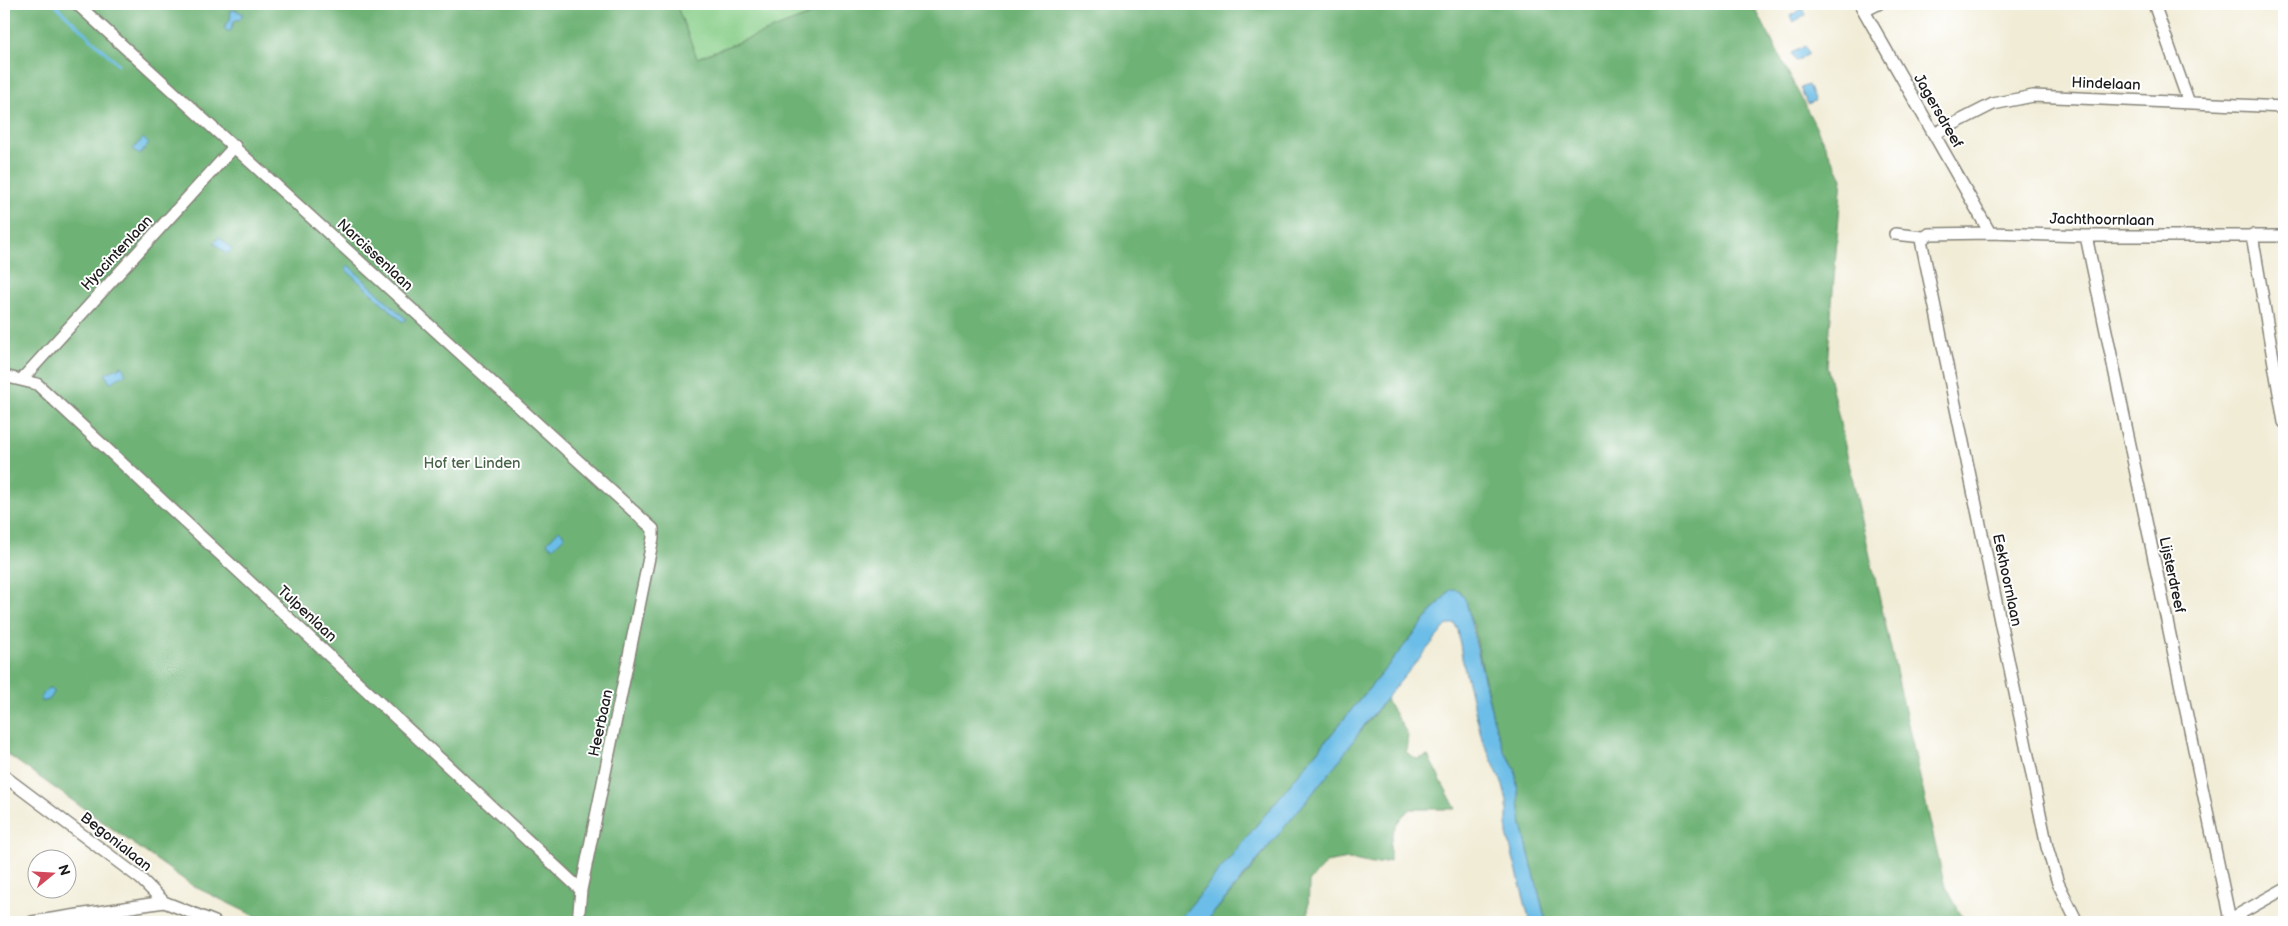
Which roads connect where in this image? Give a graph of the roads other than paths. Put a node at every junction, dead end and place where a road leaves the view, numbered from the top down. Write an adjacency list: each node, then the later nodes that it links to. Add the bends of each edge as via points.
1 (78, 4): 8 (street, Narcissenlaan)
2 (1878, 4): 4 (street)
3 (2154, 4): 5 (street)
4 (1862, 7): 7 (street, Jagersdreef)
5 (2189, 103): 6 (street, Hindelaan); 7 (street, Hindelaan, via 2033,96 1993,104)
6 (2284, 107)
7 (1934, 134): 9 (street, Jagersdreef)
8 (235, 146): 16 (street, Hyacintenlaan); 18 (street, Narcissenlaan)
9 (1990, 233): 12 (street, Jachthoornlaan); 14 (street, Jachthoornlaan, via 1929,234)
10 (1895, 234): 14 (street, Jachthoornlaan)
11 (2252, 235): 12 (street, Jachthoornlaan); 13 (street, Jachthoornlaan); 17 (street)
12 (2086, 236): 24 (street, Lijsterdreef)
13 (2284, 236)
14 (1922, 238): 28 (street, Eekhoornlaan, via 2047,847 2058,883)
15 (4, 376): 16 (street, Tulpenlaan)
16 (22, 379): 21 (street, Tulpenlaan, via 36,384)
17 (2284, 422)
18 (653, 529): 21 (street, Heerbaan)
19 (4, 776): 22 (street, Begonialaan, via 141,879)
20 (2284, 889): 24 (street)
21 (581, 890): 27 (street, Heerbaan)
22 (164, 902): 23 (street); 26 (street, Begonialaan)
23 (47, 921): 25 (street)
24 (2228, 921)
25 (32, 922)
26 (215, 922)
27 (578, 922)
28 (2077, 922)

